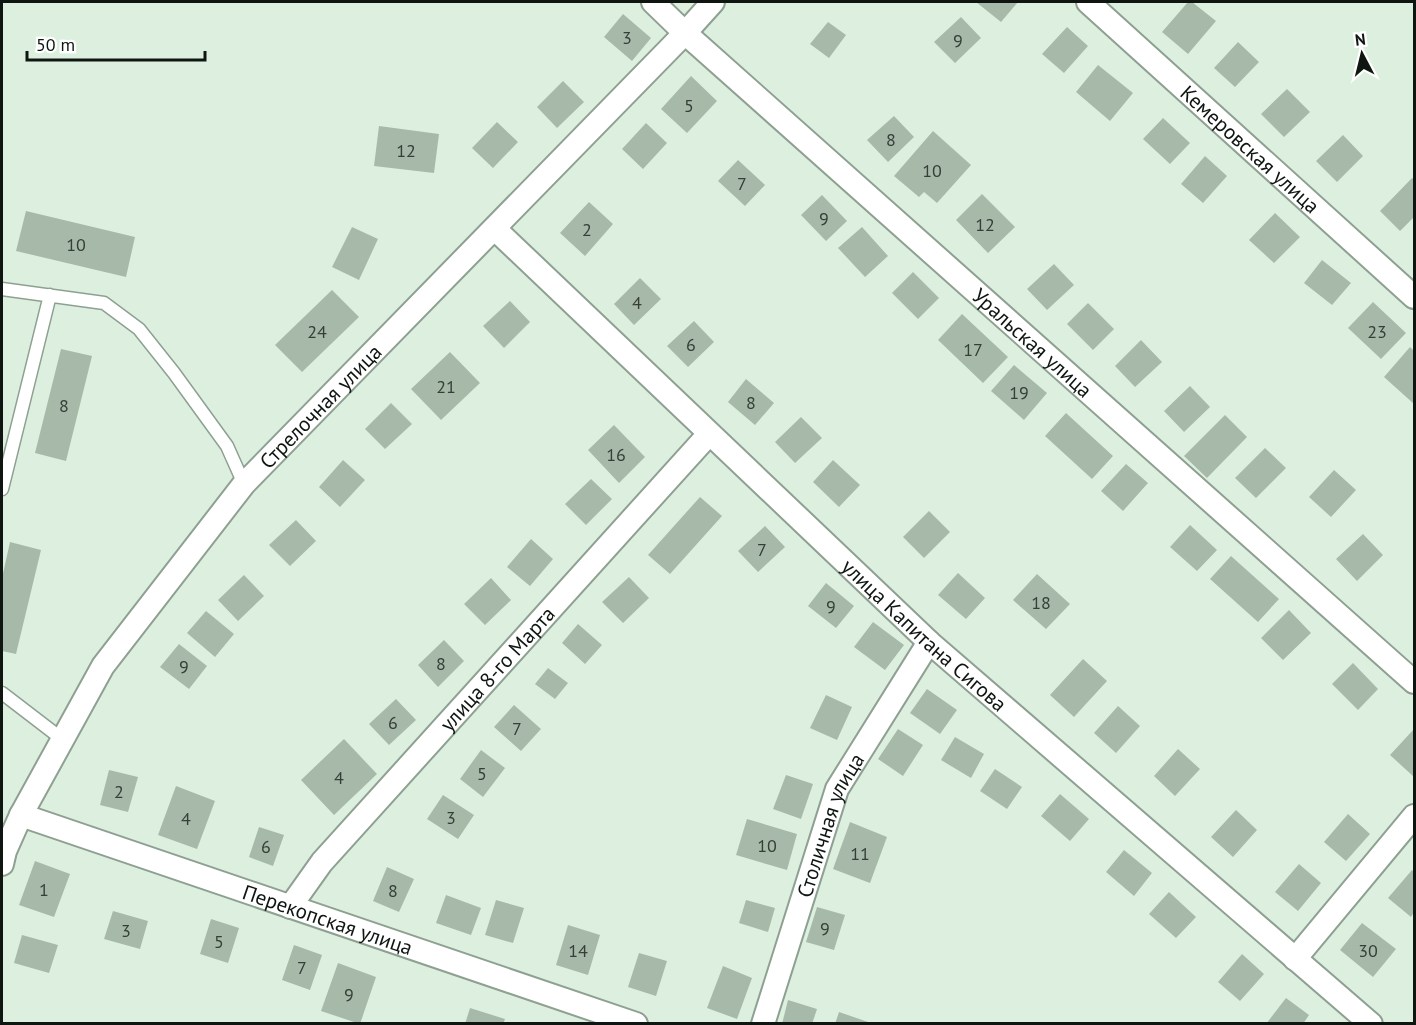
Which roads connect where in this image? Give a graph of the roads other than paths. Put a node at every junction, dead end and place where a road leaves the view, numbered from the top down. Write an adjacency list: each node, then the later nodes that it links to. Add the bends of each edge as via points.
1 (653, 2): 4 (street, Уральская улица)
2 (713, 2): 4 (street, Стрелочная улица)
3 (1088, 2): 8 (street, Кемеровская улица)
4 (685, 33): 5 (street, Стрелочная улица); 13 (street, Уральская улица)
5 (495, 229): 9 (street, улица Капитана Сигова); 10 (street, Стрелочная улица)
6 (2, 289): 7 (lane)
7 (50, 295): 10 (lane, via 104,303 139,329 227,446); 11 (lane)
8 (1414, 297)
9 (709, 434): 12 (street, улица Капитана Сигова); 19 (street, улица 8-го Марта, via 322,862)
10 (244, 484): 15 (street, Стрелочная улица, via 103,666)
11 (2, 489)
12 (929, 642): 20 (street, улица Капитана Сигова); 22 (street, Столичная улица, via 837,789)
13 (1414, 682)
14 (2, 693): 15 (lane)
15 (62, 740): 16 (street, Стрелочная улица)
16 (21, 814): 18 (street, Стрелочная улица); 19 (street, Перекопская улица)
17 (1414, 816): 20 (street)
18 (2, 864)
19 (290, 907): 21 (street, Перекопская улица)
20 (1294, 959): 23 (street, улица Капитана Сигова)
21 (636, 1023)
22 (763, 1023)
23 (1371, 1023)

